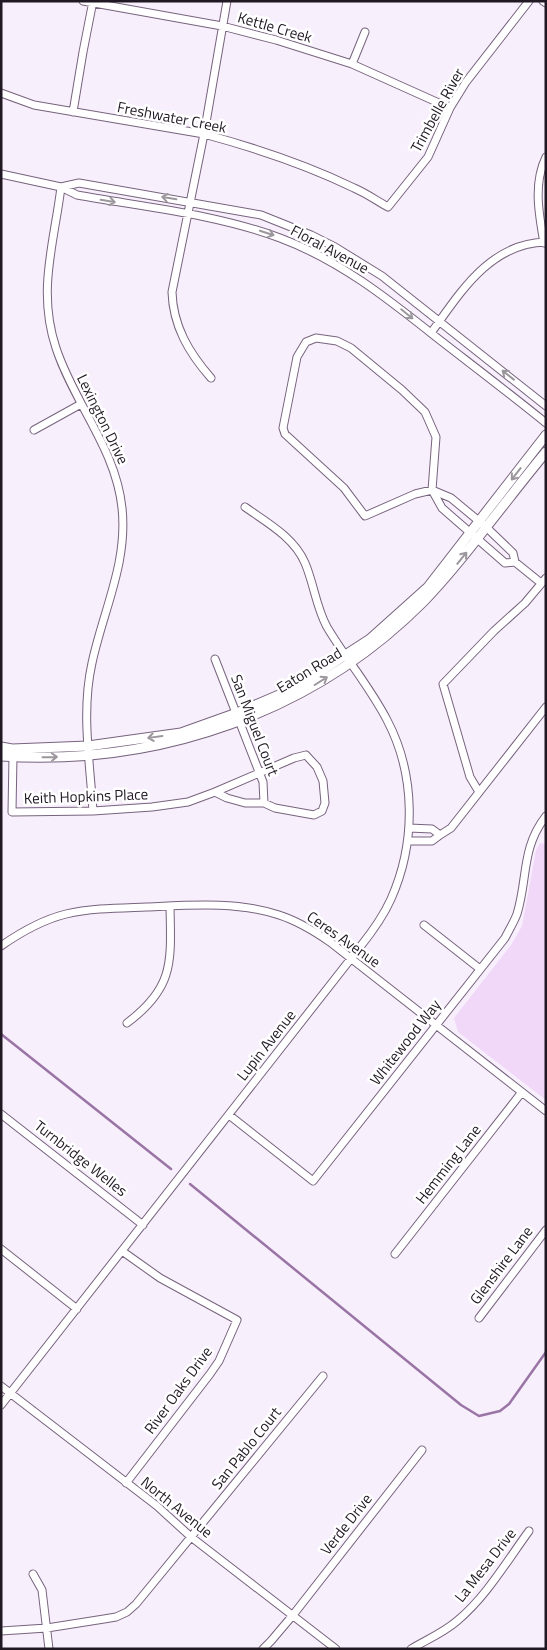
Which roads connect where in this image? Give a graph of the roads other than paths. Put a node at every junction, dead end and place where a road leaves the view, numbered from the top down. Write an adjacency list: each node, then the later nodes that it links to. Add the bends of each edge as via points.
1 (83, 1): 4 (street, Kettle Creek)
2 (227, 1): 5 (street)
3 (528, 1): 9 (street, Trimbelle River)
4 (93, 3): 5 (street, Kettle Creek); 10 (street)
5 (222, 26): 7 (street, Kettle Creek); 11 (street)
6 (365, 32): 7 (street)
7 (352, 64): 9 (street, Kettle Creek)
8 (1, 93): 10 (street, Freshwater Creek, via 34,105)
9 (450, 108): 16 (street, Trimbelle River, via 428,157)
10 (73, 112): 11 (street, Freshwater Creek)
11 (204, 134): 15 (street); 16 (street, Freshwater Creek, via 292,162 355,188)
12 (546, 157): 18 (street, via 539,178 540,220)
13 (1, 174): 14 (street, Floral Avenue)
14 (62, 187): 15 (street, Floral Avenue, one-way to 14, via 79,183); 17 (street, Floral Avenue, one-way to 17, via 77,195); 22 (street, Lexington Drive, via 48,267 48,313 56,348)
15 (190, 202): 17 (street); 19 (street, Floral Avenue, via 261,215 311,235 360,261)
16 (388, 207)
17 (188, 214): 20 (street, Floral Avenue, one-way to 20, via 252,229 304,248 354,274); 21 (street, via 174,276 172,307 195,359)
18 (545, 242): 19 (street, via 501,255 488,263 476,273)
19 (440, 321): 20 (street); 23 (street, Floral Avenue, one-way to 19)
20 (431, 333): 24 (street, Floral Avenue)
21 (211, 378)
22 (81, 404): 25 (street); 39 (street, Lexington Drive, via 109,456 122,508 121,558 88,684 86,721)
23 (546, 406)
24 (546, 423)
25 (34, 430)
26 (546, 435): 30 (street, one-way to 30)
27 (546, 452): 30 (street, Eaton Road)
28 (432, 490): 28 (street, via 414,494 366,516 344,488 285,434 282,428 297,357 306,342 316,338 337,341 351,348 425,412 436,438); 30 (street, via 451,498); 31 (street, via 442,508)
29 (244, 507): 35 (street, Lupin Avenue, via 297,548 325,624)
30 (482, 524): 31 (street, Eaton Road); 32 (street, via 514,553)
31 (474, 536): 32 (street, via 505,563); 35 (street, Eaton Road, via 444,580 417,608 381,640)
32 (515, 562): 33 (street)
33 (543, 580): 44 (street, via 525,603 443,684 470,777)
34 (215, 659): 37 (street, San Miguel Court)
35 (347, 659): 37 (street, Eaton Road, via 295,696); 48 (street, Lupin Avenue, via 374,698 400,749 408,784)
36 (546, 707): 44 (street)
37 (239, 716): 39 (street, Eaton Road, via 214,729 160,745); 42 (street, San Miguel Court)
38 (1, 747): 39 (street)
39 (89, 751): 41 (street, Eaton Road, one-way to 39, via 64,757); 46 (street, Lexington Drive)
40 (1, 756): 41 (street, Eaton Road)
41 (13, 756): 46 (street, Keith Hopkins Place, via 12,812)
42 (260, 773): 43 (street, Keith Hopkins Place); 45 (street, San Miguel Court); 45 (street, Keith Hopkins Place, via 306,755 317,767 323,781 325,803 322,811 314,815)
43 (215, 792): 45 (street, Keith Hopkins Place, via 245,803); 46 (street, Keith Hopkins Place, via 170,805)
44 (479, 792): 49 (street, via 451,828)
45 (264, 803)
46 (93, 810)
47 (545, 819): 55 (street, Whitewood Way, via 528,851 512,926)
48 (409, 828): 49 (street, via 432,829); 50 (street, Lupin Avenue)
49 (440, 835): 50 (street, via 432,841)
50 (408, 842): 54 (street, Lupin Avenue, via 401,874 390,900 378,924)
51 (170, 906): 53 (street, Ceres Avenue, via 67,914 44,921); 54 (street, Ceres Avenue, via 239,907 279,914 317,933); 56 (street, via 167,976 151,1002)
52 (424, 925): 55 (street)
53 (1, 946)
54 (352, 959): 57 (street, Ceres Avenue); 61 (street, Lupin Avenue)
55 (480, 969): 57 (street, Whitewood Way)
56 (127, 1023)
57 (436, 1025): 58 (street, Ceres Avenue); 61 (street, Whitewood Way, via 314,1182)
58 (522, 1092): 59 (street, Ceres Avenue); 66 (street, Hemming Lane)
59 (546, 1111)
60 (1, 1114): 62 (street, Turnbridge Welles)
61 (229, 1115): 62 (street, Lupin Avenue)
62 (143, 1225): 65 (street, Lupin Avenue)
63 (546, 1230): 68 (street, Glenshire Lane)
64 (1, 1249): 67 (street)
65 (122, 1251): 67 (street, Lupin Avenue); 74 (street, River Oaks Drive, via 160,1278 237,1320 219,1361)
66 (395, 1254)
67 (77, 1309): 71 (street, Lupin Avenue)
68 (479, 1318)
69 (323, 1376): 76 (street, San Pablo Court)
70 (1, 1386): 71 (street, North Avenue)
71 (10, 1394): 72 (street, Lupin Avenue); 74 (street, North Avenue)
72 (1, 1405)
73 (422, 1450): 78 (street, Verde Drive)
74 (126, 1483): 76 (street, North Avenue)
75 (529, 1531): 84 (street, La Mesa Drive, via 470,1609 439,1634)
76 (191, 1537): 78 (street, North Avenue); 79 (street, San Pablo Court, via 127,1612 110,1618)
77 (32, 1574): 79 (street, via 42,1590)
78 (293, 1615): 82 (street, Verde Drive); 83 (street, North Avenue)
79 (47, 1628): 80 (street, San Pablo Court); 81 (street)
80 (1, 1631)
81 (49, 1649)
82 (262, 1649)
83 (336, 1649)
84 (411, 1649)

